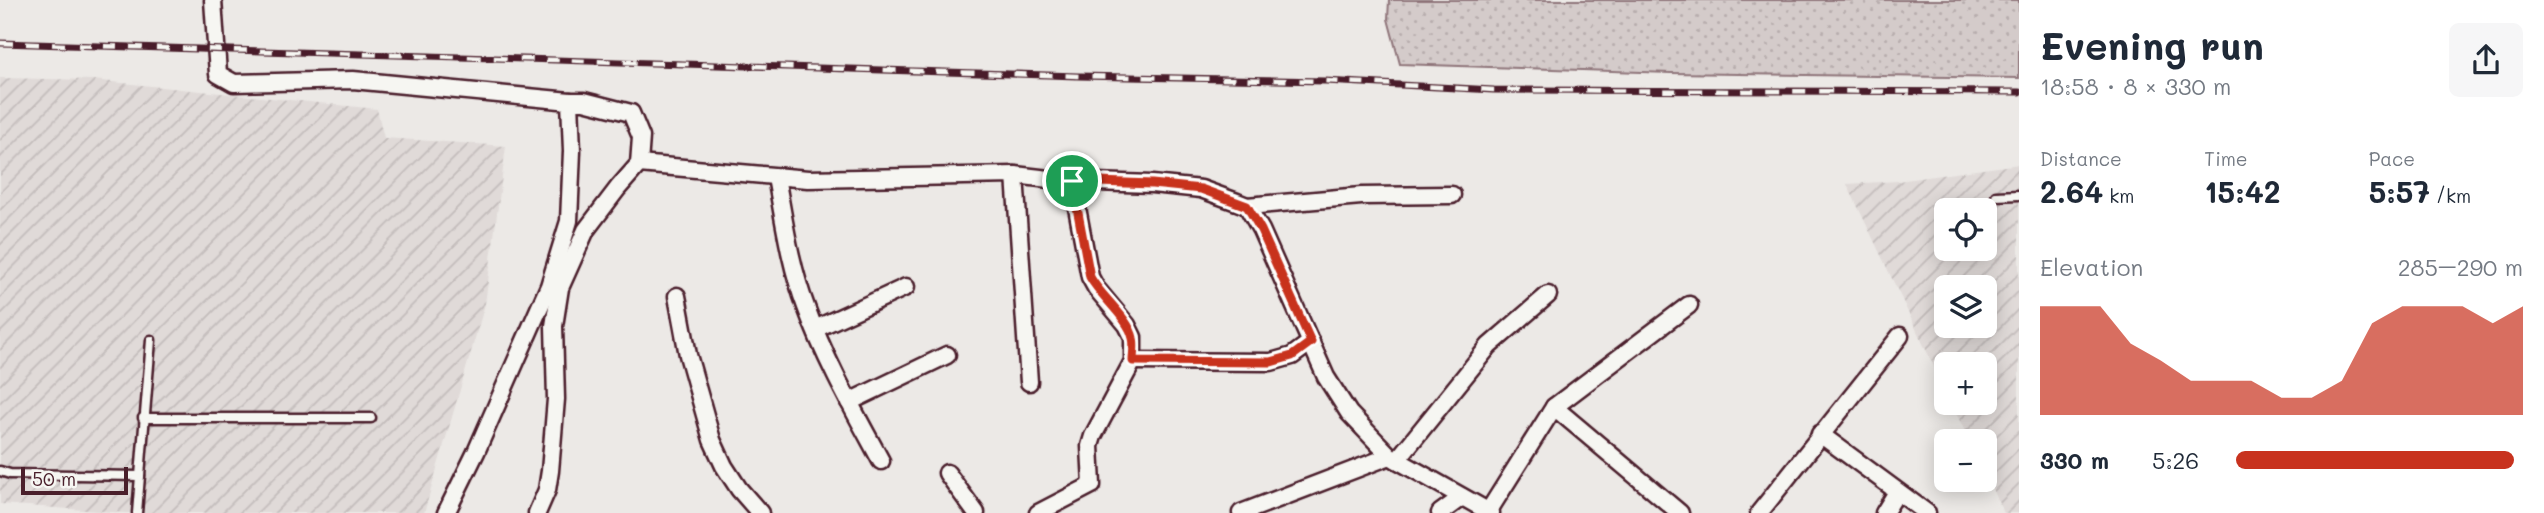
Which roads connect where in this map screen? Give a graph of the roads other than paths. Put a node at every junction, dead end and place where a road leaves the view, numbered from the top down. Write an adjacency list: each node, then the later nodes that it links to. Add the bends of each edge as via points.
1 (209, 1): 2 (street, via 218,74 234,83 353,80)
2 (570, 101): 3 (street, via 631,113 641,137); 36 (street, via 569,221 553,273)
3 (639, 164): 5 (street); 37 (street, via 586,230 560,288 550,471)
4 (1015, 175): 5 (street); 6 (street); 21 (street)
5 (776, 177): 15 (street, via 792,263)
6 (1072, 181): 10 (street, via 1201,189); 20 (street, via 1090,277 1127,325 1133,337)
7 (1452, 195): 10 (street, via 1361,196)
8 (2019, 195): 9 (lane)
9 (1996, 196)
10 (1247, 206): 18 (street)
11 (906, 287): 15 (street)
12 (1548, 295): 27 (street, via 1489,346)
13 (677, 296): 38 (street, via 712,440 739,489)
14 (1689, 305): 23 (street)
15 (816, 329): 22 (street)
16 (1900, 336): 26 (street)
17 (151, 340): 24 (lane)
18 (1311, 342): 20 (street, via 1292,356 1271,362); 27 (street, via 1349,413)
19 (947, 355): 22 (street)
20 (1133, 361): 40 (street, via 1093,436 1092,485)
21 (1029, 382)
22 (849, 402): 28 (street)
23 (1554, 407): 34 (street); 43 (street)
24 (143, 418): 25 (lane); 31 (lane)
25 (371, 418)
26 (1820, 434): 32 (street); 44 (street)
27 (1393, 458): 33 (street); 41 (street)
28 (881, 461)
29 (0, 471): 31 (lane)
30 (947, 473): 39 (street)
31 (140, 476): 35 (lane)
32 (1896, 492): 45 (street); 46 (street)
33 (1462, 497): 34 (street); 42 (street)
34 (1489, 512)
35 (137, 513)
36 (446, 513)
37 (537, 513)
38 (761, 513)
39 (976, 513)
40 (1038, 513)
41 (1241, 513)
42 (1440, 513)
43 (1681, 513)
44 (1759, 513)
45 (1884, 513)
46 (1927, 513)

